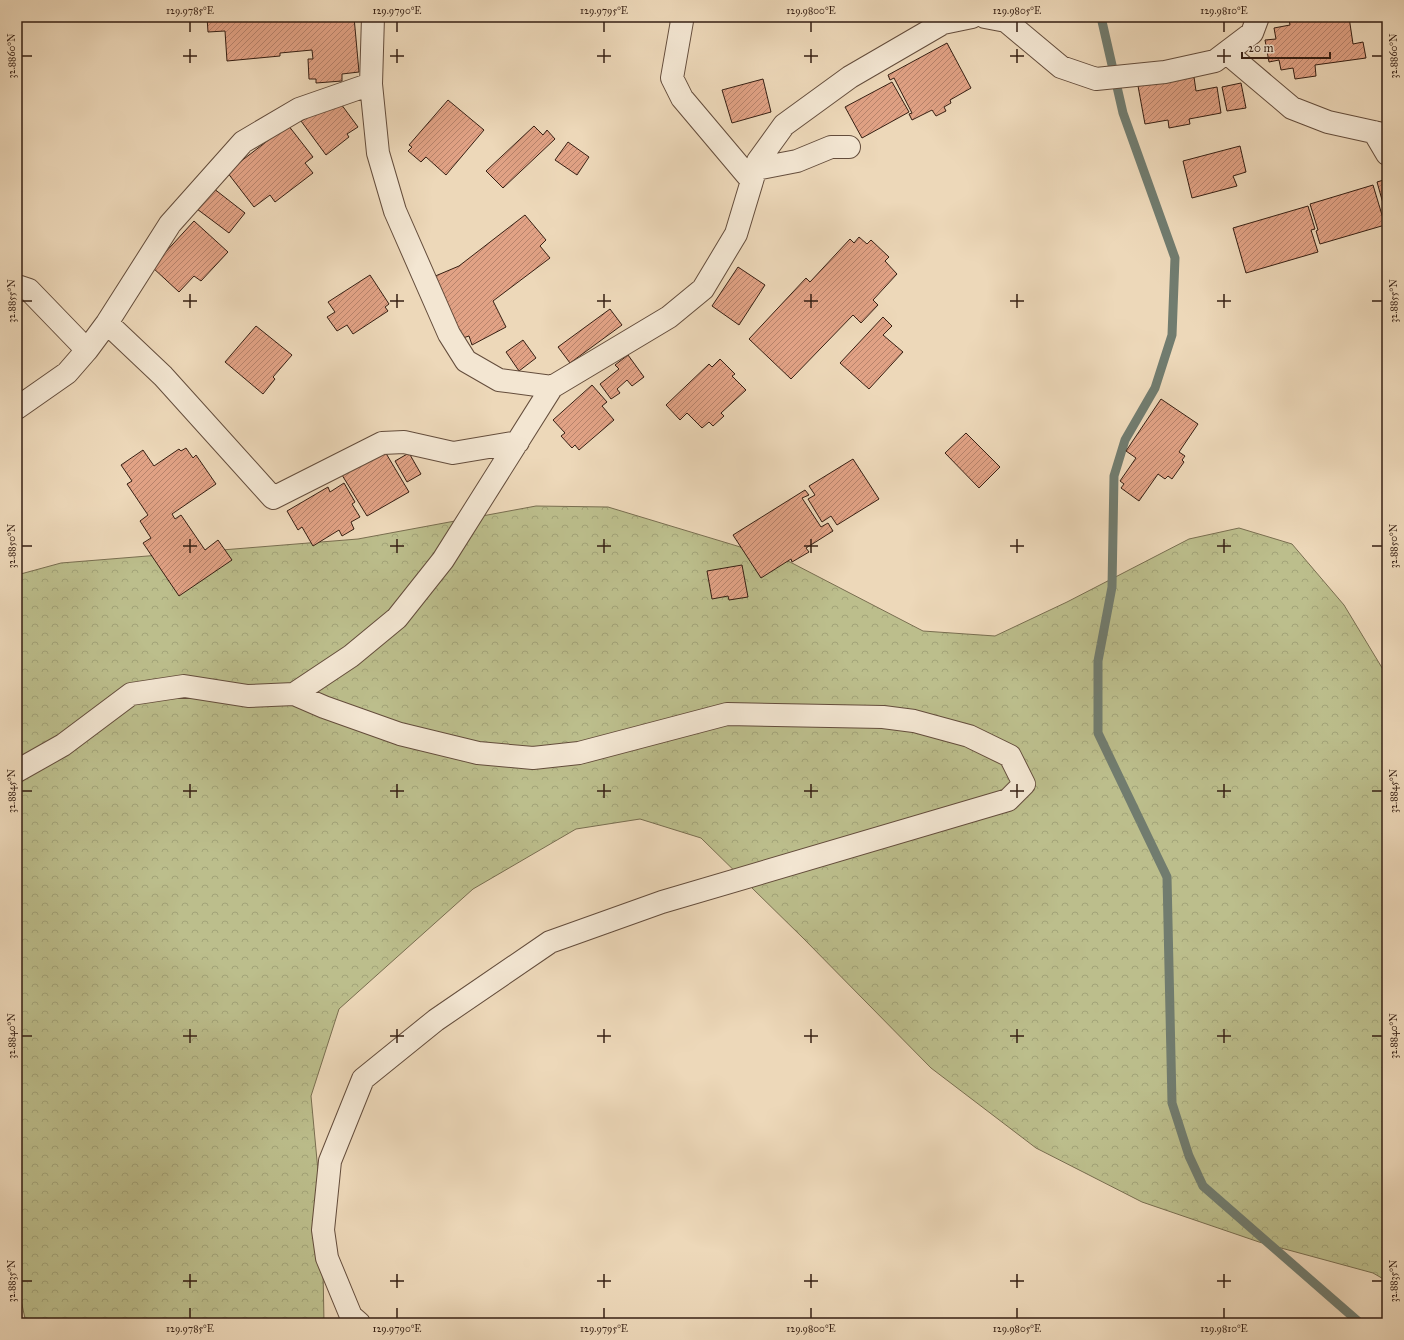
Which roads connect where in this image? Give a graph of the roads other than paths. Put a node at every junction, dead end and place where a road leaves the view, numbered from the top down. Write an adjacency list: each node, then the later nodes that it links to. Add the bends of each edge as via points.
1 (373, 17): 7 (street)
2 (680, 17): 11 (street, via 682,21 672,78 682,98)
3 (972, 17): 11 (street, via 943,23 850,76 784,125 758,161)
4 (1258, 17): 6 (street, via 1252,33)
5 (999, 18): 6 (street, via 1061,67 1096,79 1165,72 1215,61)
6 (1227, 52): 8 (street, via 1292,108 1328,122)
7 (371, 84): 13 (street, via 299,109 243,142 170,224); 15 (street, via 378,154 394,211 449,334 466,361 499,380)
8 (1380, 133): 10 (street)
9 (849, 147): 11 (street, via 831,147)
10 (1387, 154)
11 (754, 175): 15 (street, via 736,234 703,289 669,317)
12 (17, 286): 14 (street, via 28,290)
13 (107, 323): 14 (street); 17 (street, via 162,376 273,498 382,443 404,442 453,453)
14 (87, 350): 16 (street, via 67,373)
15 (552, 387): 17 (street)
16 (17, 408)
17 (518, 442): 18 (street, via 442,560 397,618 351,656)
18 (294, 694): 19 (street, via 248,696 184,686 131,694 63,745); 20 (street, via 400,734 478,753 533,758 579,753 727,714 882,717 914,721 976,740 1010,756 1024,784 1008,800 662,902 550,942 436,1020 369,1074 363,1079 330,1161 323,1230 327,1258 351,1316)
19 (17, 771)
20 (359, 1323)

